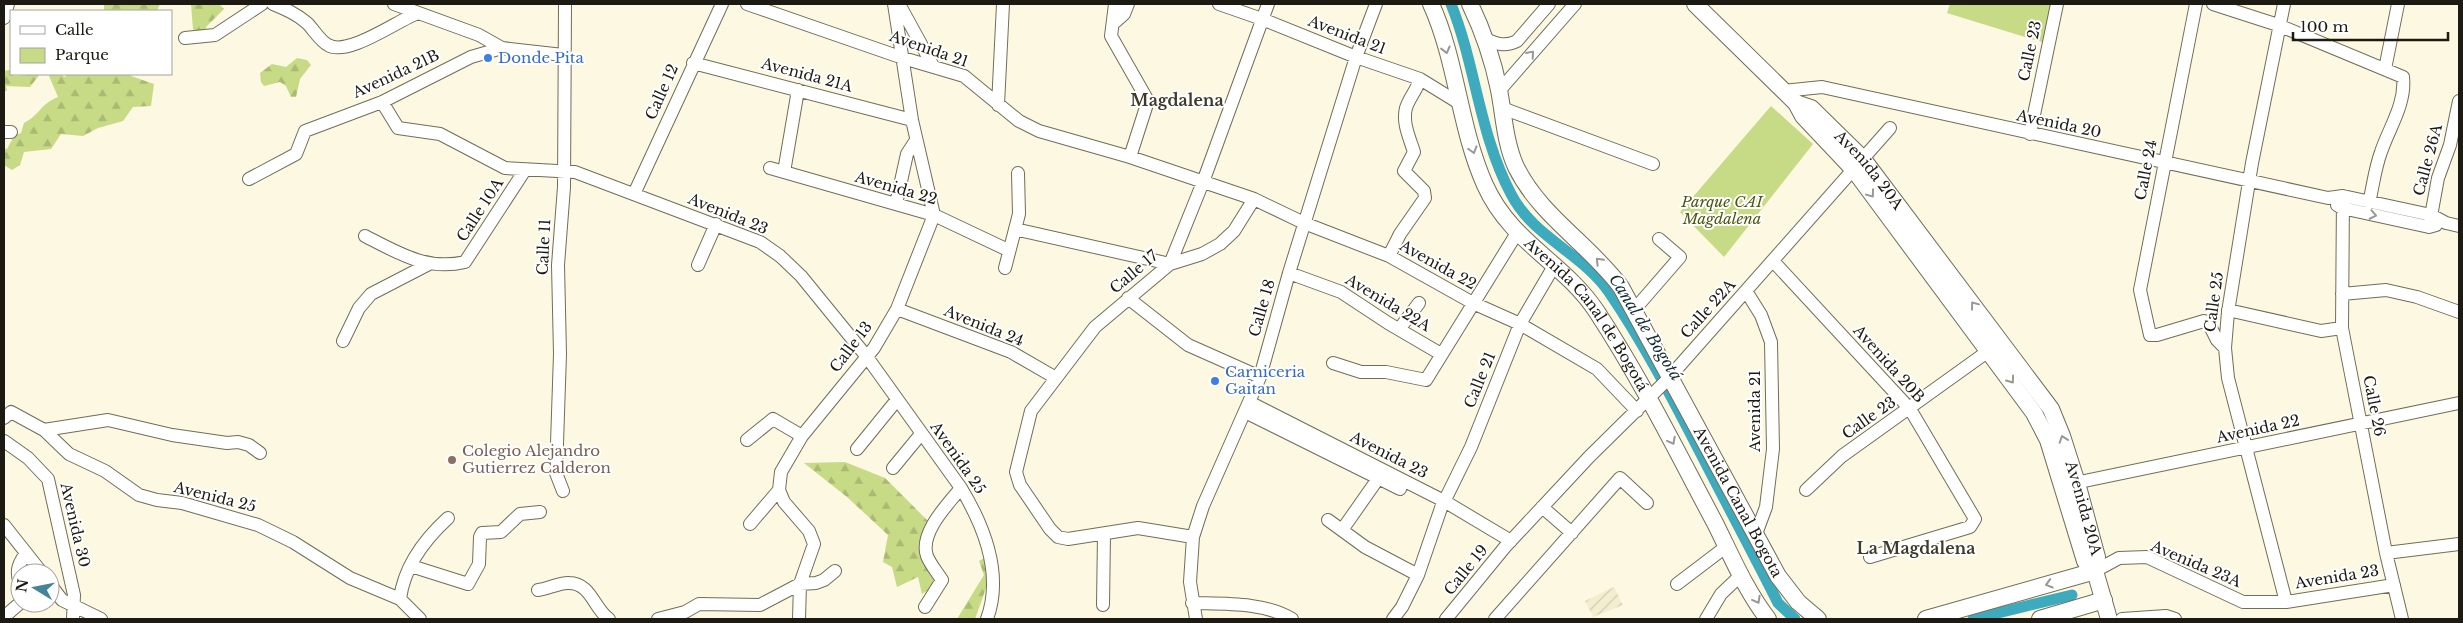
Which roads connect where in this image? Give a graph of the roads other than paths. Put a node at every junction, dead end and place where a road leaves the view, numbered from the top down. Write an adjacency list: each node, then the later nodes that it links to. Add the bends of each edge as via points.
1 (8, 4): 27 (street)
2 (262, 4): 32 (street, via 216,35)
3 (273, 4): 31 (street, via 289,10 333,47 355,45)
4 (396, 4): 26 (street); 31 (street)
5 (565, 4): 35 (street, Calle 11)
6 (722, 4): 38 (street, Calle 12)
7 (747, 4): 37 (street, Avenida 21)
8 (894, 4): 37 (street)
9 (899, 4): 39 (street)
10 (1003, 4): 48 (street)
11 (1116, 4): 29 (street)
12 (1128, 4): 29 (street, via 1124,14)
13 (1219, 4): 28 (street, Avenida 21)
14 (1268, 4): 28 (street, Calle 17)
15 (1376, 4): 36 (street, Calle 18)
16 (1431, 4): 47 (main road, Avenida Canal de Bogotá, one-way to 47)
17 (1470, 4): 33 (main road, Avenida Canal de Bogotá)
18 (1549, 4): 33 (street, via 1510,45 1499,45)
19 (1575, 4): 43 (street, one-way to 19)
20 (1694, 4): 44 (main road, Avenida 20A)
21 (2057, 4): 52 (street, Calle 23)
22 (2196, 4): 55 (street, Calle 24)
23 (2213, 4): 30 (street)
24 (2284, 4): 30 (street, Calle 25)
25 (2398, 4): 40 (street)
26 (418, 13): 31 (street); 34 (street, via 479,35)
27 (4, 18)
28 (1262, 19): 36 (street, Avenida 21); 65 (street, Calle 17)
29 (1114, 22): 54 (street, via 1111,36 1148,101)
30 (2278, 25): 40 (street); 64 (street, Calle 25)
31 (383, 31)
32 (185, 38)
33 (1485, 39): 43 (main road, Avenida Canal de Bogotá)
34 (502, 48): 35 (street); 46 (street, Avenida 21B, via 464,60)
35 (564, 56): 60 (street, Calle 11)
36 (1356, 57): 41 (street, Avenida 21); 73 (street, Calle 18)
37 (903, 58): 39 (street, Avenida 21); 50 (street)
38 (694, 63): 42 (street, Avenida 21A); 66 (street, Calle 12)
39 (933, 66): 48 (street, Avenida 21, via 964,76)
40 (2385, 69): 69 (street, via 2403,77 2404,86 2380,154)
41 (1420, 79): 47 (street, Avenida 21); 81 (street, via 1406,108 1405,124 1414,152 1404,172 1424,191 1425,198)
42 (798, 90): 50 (street, Avenida 21A); 61 (street)
43 (1499, 91): 49 (main road, Avenida Canal de Bogotá)
44 (1783, 91): 52 (street, Avenida 20, via 1822,87); 57 (main road, Avenida 20A, via 1796,103 1803,116)
45 (2459, 101): 72 (street, Calle 26A)
46 (382, 102): 59 (street, via 398,128 440,134 493,163); 63 (street, Avenida 21B, via 305,131 296,154)
47 (1460, 103): 77 (main road, Avenida Canal de Bogotá, one-way to 77, via 1485,184 1496,207)
48 (998, 105): 54 (street, Avenida 21, via 1038,131)
49 (1502, 108): 56 (street); 95 (main road, Avenida Canal de Bogotá, one-way to 49, via 1613,276 1527,187 1508,148)
50 (912, 120): 53 (street)
51 (1890, 128): 57 (street, Calle 22A)
52 (2030, 134): 55 (street, Avenida 20)
53 (916, 140): 70 (street, via 907,154); 71 (street)
54 (1130, 157): 65 (street, Avenida 21)
55 (2164, 162): 64 (street, Avenida 20); 103 (street, Calle 24, via 2140,290 2148,331 2150,335 2157,335 2204,321 2208,322)
56 (1653, 164)
57 (1858, 165): 82 (street, Calle 22A); 102 (main road, Avenida 20A)
58 (770, 168): 61 (street, Avenida 22)
59 (525, 170): 60 (street); 83 (street, Calle 10A, via 465,262 450,266)
60 (565, 170): 66 (street, Avenida 23); 132 (street, Calle 11, via 558,265 560,354 556,473)
61 (784, 172): 70 (street, Avenida 22)
62 (1018, 173): 76 (street, via 1019,214)
63 (249, 179)
64 (2249, 180): 68 (street, Avenida 20); 96 (street, Calle 25)
65 (1203, 182): 67 (street, Avenida 22); 84 (street, Calle 17)
66 (634, 194): 74 (street, Avenida 23)
67 (1254, 199): 73 (street, Avenida 22); 84 (street, via 1234,231 1220,244 1202,254)
68 (2342, 202): 69 (street, Avenida 20); 72 (street, Avenida 20, one-way to 72); 90 (street, Calle 26)
69 (2370, 202): 72 (street, Avenida 20)
70 (896, 204): 71 (street, Avenida 22)
71 (934, 215): 80 (street, Avenida 22); 94 (street, Calle 13)
72 (2430, 221): 75 (street, Avenida 20)
73 (1304, 223): 81 (street, Avenida 22); 88 (street, Calle 18)
74 (716, 224): 85 (street); 105 (street, Avenida 23, via 760,242 780,256 801,276)
75 (2459, 226)
76 (1015, 229): 80 (street); 84 (street)
77 (1517, 233): 86 (main road, Avenida Canal de Bogotá); 93 (street)
78 (365, 236): 83 (street, via 410,260)
79 (1659, 239): 95 (street, via 1680,257)
80 (1008, 250): 87 (street)
81 (1389, 256): 93 (street, Avenida 22)
82 (1773, 261): 89 (street, Calle 22A); 114 (street, Avenida 20B)
83 (429, 264): 101 (street, via 371,294 359,308)
84 (1170, 264): 91 (street, Calle 17)
85 (698, 265)
86 (1554, 266): 98 (street, Calle 21); 110 (main road, Avenida Canal de Bogotá, via 1596,309)
87 (1005, 268)
88 (1289, 273): 99 (street, Avenida 22A, via 1341,292); 107 (street, Calle 18)
89 (1746, 291): 109 (street, Calle 22A); 144 (street, Avenida 21, via 1761,315 1771,342 1773,449 1766,507)
90 (2342, 294): 97 (street, via 2386,290); 100 (street, Calle 26)
91 (1128, 298): 107 (street, via 1188,345); 108 (street, Calle 17, via 1095,326)
92 (1419, 303): 99 (street)
93 (1473, 303): 98 (street, Avenida 22); 104 (street)
94 (897, 309): 105 (street, Calle 13); 108 (street, Avenida 24, via 1011,352)
95 (1634, 310): 109 (main road, Avenida Canal de Bogotá)
96 (2228, 310): 100 (street, via 2321,331); 103 (street, Calle 25)
97 (2459, 312)
98 (1520, 324): 115 (street, Avenida 22, via 1597,369); 134 (street, Calle 21, via 1471,447)
99 (1400, 328): 104 (street, Avenida 22A)
100 (2342, 328): 117 (street, Calle 26)
101 (343, 341)
102 (1995, 346): 114 (street, Calle 23); 128 (main road, Avenida 20A)
103 (2225, 348): 123 (street, Calle 25, via 2228,378)
104 (1441, 354): 106 (street, via 1426,380 1386,372 1361,372)
105 (867, 358): 111 (street, Avenida 25); 120 (street, Calle 13)
106 (1333, 363)
107 (1260, 377): 113 (street, Calle 18)
108 (1056, 378): 143 (street, Calle 17, via 1032,411 1016,472 1020,485 1058,537 1068,539)
109 (1668, 379): 110 (street, Calle 22A); 144 (main road, Avenida Canal Bogota)
110 (1651, 396): 115 (street, Calle 22A); 148 (main road, Avenida Canal de Bogotá, one-way to 148)
111 (896, 401): 119 (street, Avenida 25); 124 (street)
112 (2459, 403): 117 (street, Avenida 22)
113 (1247, 407): 127 (street, Avenida 23); 145 (street, Calle 18, via 1203,506)
114 (1910, 409): 131 (street, Calle 23, via 1842,456); 151 (street, Avenida 20B, via 1975,518 1970,528)
115 (1637, 411): 135 (street, Calle 22A)
116 (4, 418): 118 (street, Avenida 25, via 11,412)
117 (2361, 425): 123 (street, Avenida 22); 150 (street, Calle 26)
118 (44, 430): 125 (street, via 108,420 172,436 227,444 238,442); 164 (street, Avenida 25, via 69,454 105,471 139,495 182,503 258,525 293,542 350,578)
119 (921, 434): 126 (street); 129 (street, Avenida 25)
120 (802, 436): 121 (street, via 772,419); 130 (street, Calle 13, via 781,472)
121 (747, 440)
122 (4, 441): 170 (street, Avenida 30, via 28,458 48,479 74,595)
123 (2246, 448): 128 (street, Avenida 22); 167 (street, Calle 25)
124 (857, 449)
125 (260, 453)
126 (893, 468)
127 (1381, 475): 134 (street, Avenida 23); 141 (street)
128 (2070, 484): 155 (main road, Avenida 20A, via 2085,561)
129 (961, 488): 169 (street, via 934,521 926,545 927,556 942,580); 176 (street, Avenida 25, via 975,511 993,567 995,589)
130 (779, 490): 139 (street); 159 (street, via 784,502 809,531 814,544)
131 (1806, 490)
132 (563, 491)
133 (1647, 503): 142 (street, via 1620,478)
134 (1442, 504): 146 (street, Avenida 23); 158 (street, Calle 21)
135 (1542, 507): 142 (street); 146 (street, Calle 22A)
136 (540, 512): 154 (street, via 520,514 500,532 482,533 479,564 468,584)
137 (448, 518): 154 (street, via 434,531)
138 (1328, 520): 141 (street)
139 (750, 524)
140 (4, 525): 149 (street)
141 (1342, 530): 158 (street, via 1365,547)
142 (1572, 533): 181 (street)
143 (1104, 534): 145 (street, via 1138,528); 168 (street)
144 (1756, 534): 184 (main road, Avenida Canal Bogota, via 1784,585)
145 (1193, 537): 166 (street, Calle 18)
146 (1508, 544): 180 (street, Calle 19)
147 (2459, 544): 150 (street, Avenida 23)
148 (1727, 546): 157 (main road, Avenida Canal de Bogotá); 160 (street)
149 (26, 553): 152 (street); 153 (street)
150 (2386, 553): 161 (street, Calle 26)
151 (1870, 558)
152 (19, 563)
153 (34, 563)
154 (410, 566): 164 (street, via 402,583)
155 (2095, 570): 165 (main road, Avenida 20A); 167 (street, Avenida 23A, via 2119,558 2146,557 2243,602); 185 (main road, one-way to 185)
156 (834, 571): 159 (street, via 816,583)
157 (1742, 574): 182 (street, via 1720,594); 183 (main road, Avenida Canal de Bogotá, one-way to 183)
158 (1418, 575): 179 (street, Calle 21)
159 (800, 584): 174 (street, via 760,605 699,604 685,612); 175 (street)
160 (1677, 584)
161 (2394, 585): 167 (street, Avenida 23); 190 (street, Calle 26)
162 (538, 590): 173 (street, via 568,582 577,584 586,588)
163 (60, 597): 170 (street)
164 (400, 599): 172 (street, Avenida 25)
165 (2104, 600): 186 (main road); 187 (main road, Avenida 20A)
166 (1192, 602): 177 (street, Calle 18); 178 (street, via 1242,605)
167 (2286, 602)
168 (1103, 605)
169 (925, 607)
170 (74, 613): 171 (street)
171 (101, 619)
172 (420, 619)
173 (609, 619)
174 (658, 619)
175 (799, 619)
176 (987, 619)
177 (1196, 619)
178 (1292, 619)
179 (1393, 619)
180 (1446, 619)
181 (1495, 619)
182 (1706, 619)
183 (1768, 619)
184 (1818, 619)
185 (1926, 619)
186 (2040, 619)
187 (2109, 619)
188 (2122, 619): 189 (street, via 2166,616)
189 (2175, 619)
190 (2402, 619)

